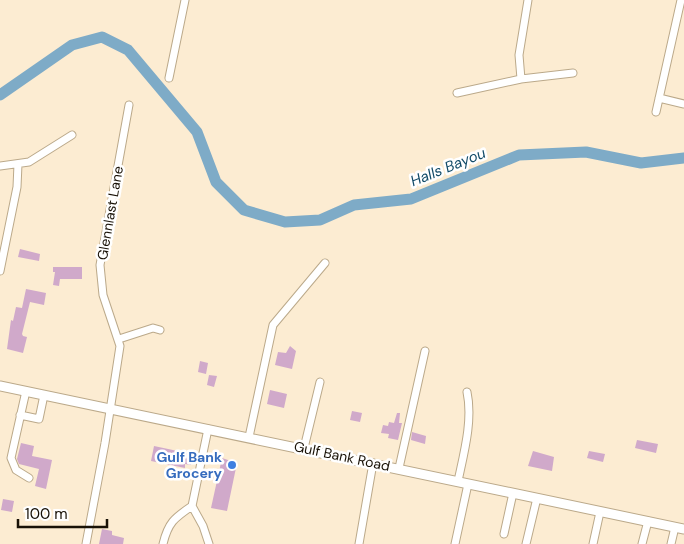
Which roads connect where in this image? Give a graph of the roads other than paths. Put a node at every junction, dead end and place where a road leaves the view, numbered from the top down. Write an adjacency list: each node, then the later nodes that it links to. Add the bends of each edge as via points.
1 (185, 0): 5 (street)
2 (528, 0): 6 (street, via 519,55)
3 (681, 0): 8 (street)
4 (573, 73): 6 (street)
5 (168, 78)
6 (521, 80): 7 (street)
7 (457, 93)
8 (659, 98): 9 (street); 11 (street)
9 (684, 104)
10 (129, 105): 18 (street, Glennlast Lane, via 100,265 103,295)
11 (656, 112)
12 (72, 135): 13 (street, via 29,162)
13 (18, 164): 14 (street); 16 (street, via 17,187)
14 (0, 166)
15 (325, 263): 28 (street, via 273,325)
16 (0, 271)
17 (160, 330): 18 (street, via 154,328)
18 (119, 339): 25 (street, Glennlast Lane)
19 (425, 351): 31 (street)
20 (320, 382): 29 (street)
21 (0, 386): 22 (main road, Gulf Bank Road)
22 (26, 391): 24 (main road, Gulf Bank Road); 26 (street)
23 (466, 392): 33 (street, via 469,420)
24 (44, 395): 25 (main road, Gulf Bank Road); 26 (street, via 39,419)
25 (110, 408): 27 (main road, Gulf Bank Road); 42 (street, Glennlast Lane)
26 (20, 416): 32 (street, via 11,458 16,470)
27 (208, 428): 28 (main road, Gulf Bank Road); 37 (street)
28 (249, 437): 29 (main road, Gulf Bank Road)
29 (304, 448): 30 (main road, Gulf Bank Road)
30 (373, 463): 31 (main road, Gulf Bank Road); 45 (street)
31 (399, 468): 33 (main road, Gulf Bank Road)
32 (30, 478)
33 (458, 481): 34 (main road, Gulf Bank Road)
34 (468, 484): 35 (main road, Gulf Bank Road); 46 (street)
35 (513, 493): 36 (main road, Gulf Bank Road); 41 (street)
36 (538, 498): 38 (main road, Gulf Bank Road); 47 (street)
37 (192, 506): 43 (street, via 176,516 166,528); 44 (street)
38 (600, 512): 39 (main road, Gulf Bank Road); 48 (street)
39 (648, 521): 40 (main road, Gulf Bank Road); 49 (street)
40 (679, 528): 50 (street)
41 (504, 534)
42 (86, 544)
43 (163, 544)
44 (209, 544)
45 (359, 544)
46 (455, 544)
47 (526, 544)
48 (593, 544)
49 (642, 544)
50 (671, 544)

